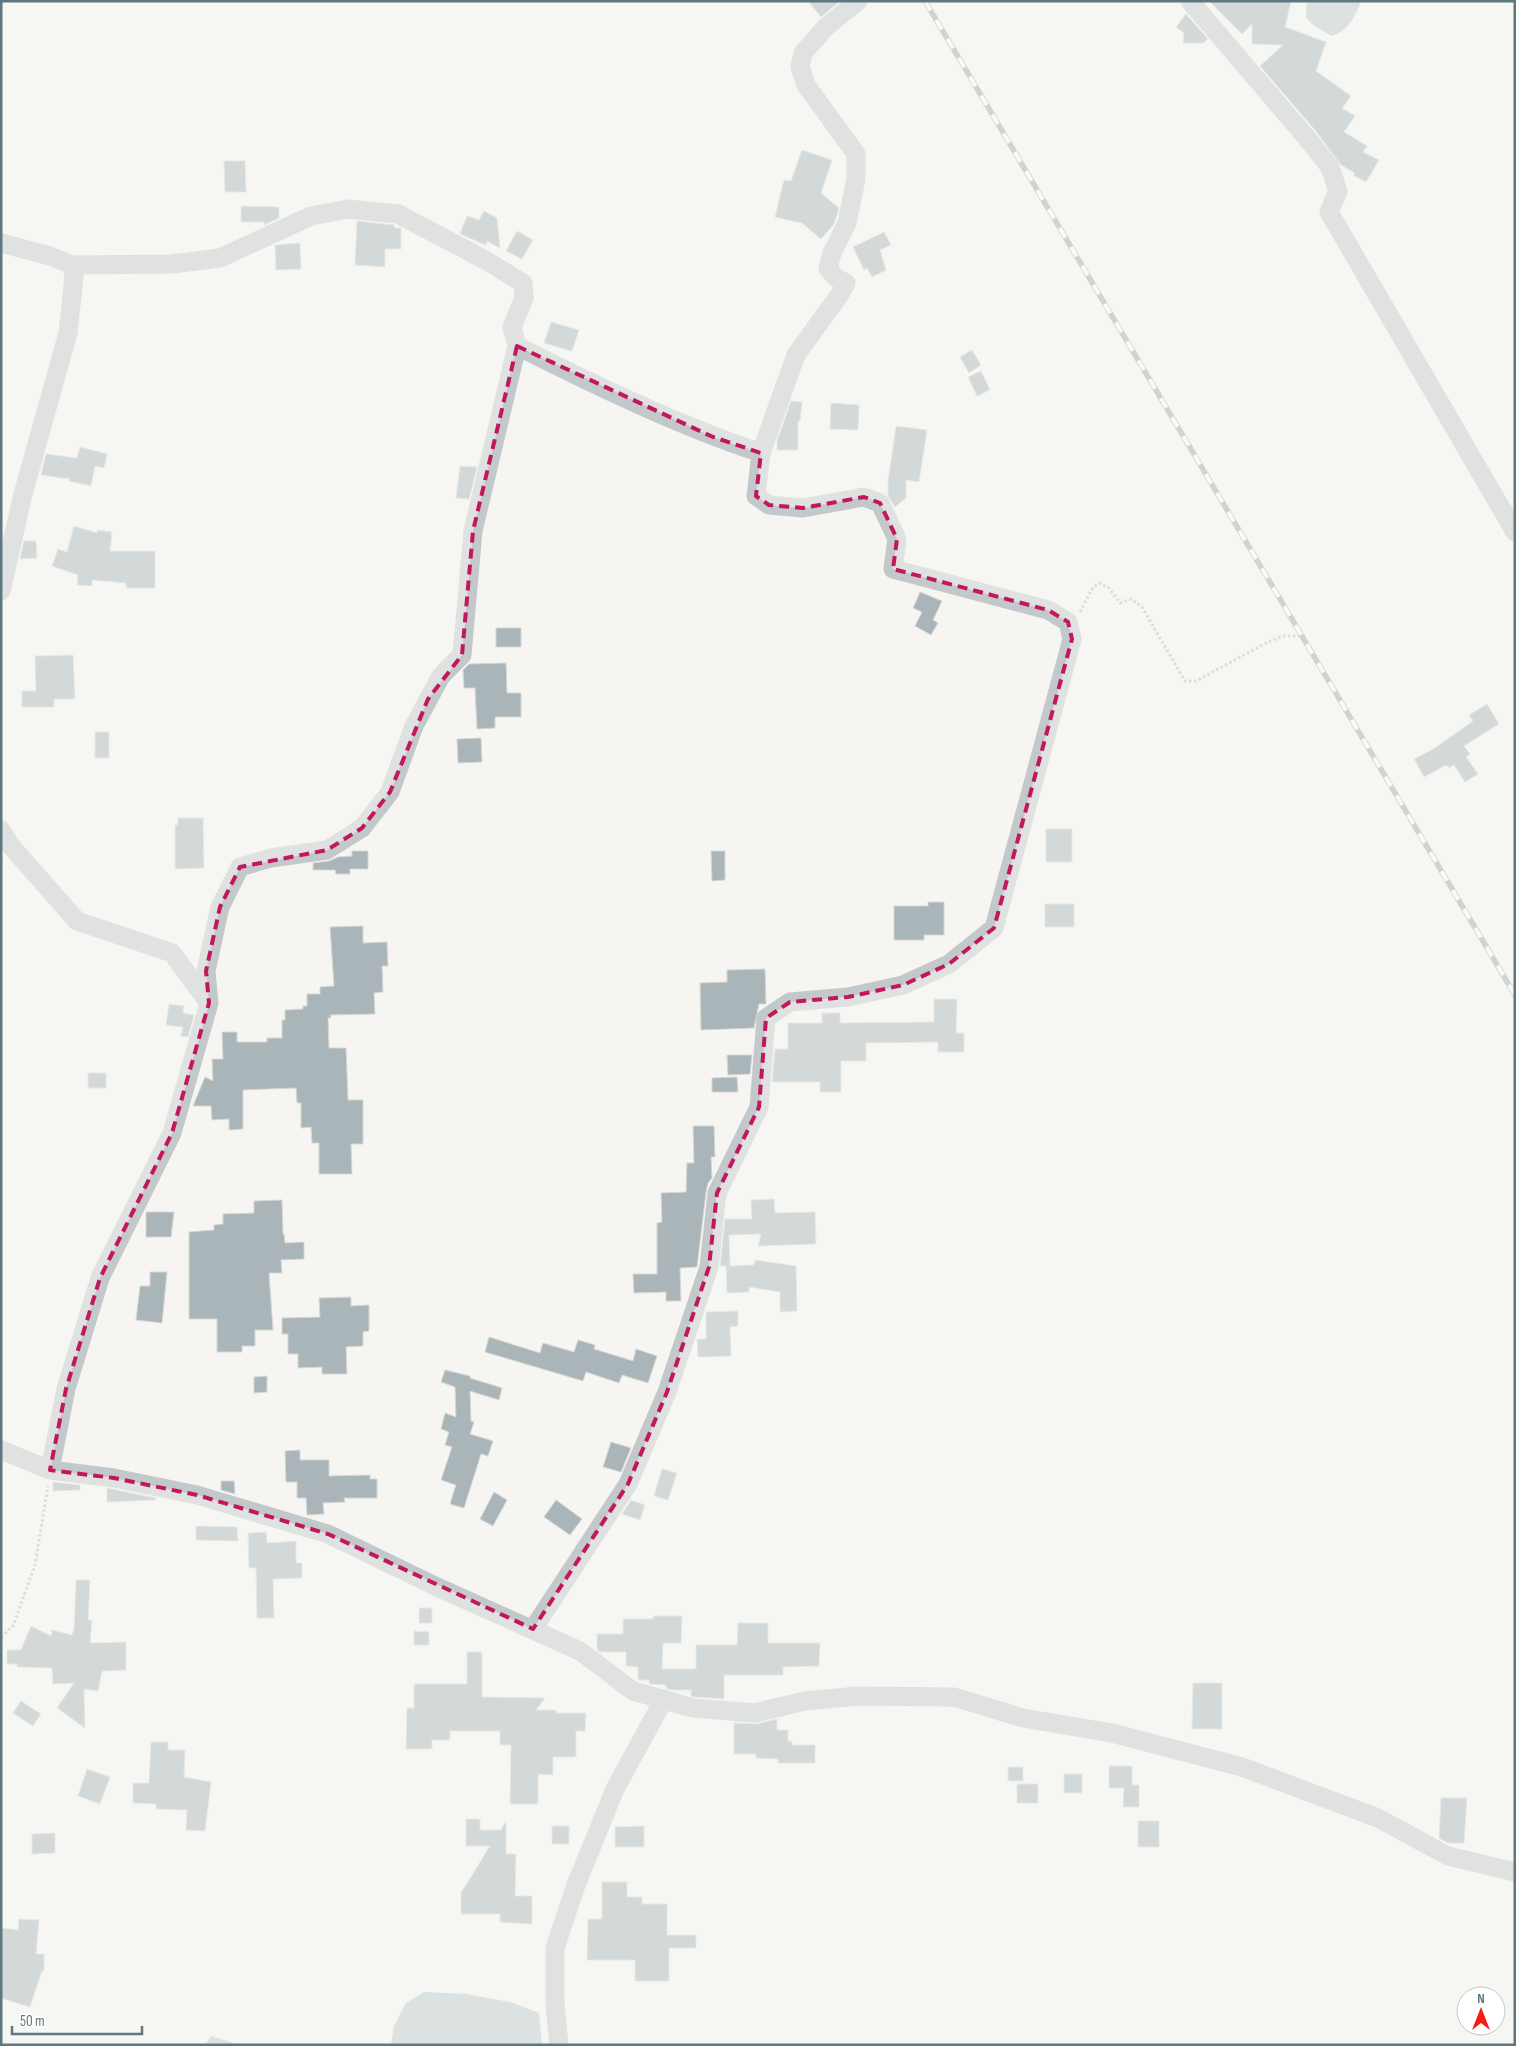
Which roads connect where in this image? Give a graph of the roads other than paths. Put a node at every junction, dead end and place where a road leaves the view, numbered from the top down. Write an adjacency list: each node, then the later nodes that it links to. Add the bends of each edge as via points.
1 (858, 1): 6 (street, via 826,27 803,53 800,67 806,85 856,154 856,179 847,223 828,268 846,282 796,355)
2 (1190, 1): 7 (street, via 1330,167 1338,191 1329,212)
3 (1, 243): 4 (street)
4 (72, 265): 5 (street, via 172,264 220,258 311,216 348,209 398,214 523,282 524,298 512,327); 8 (street, via 74,276 68,333 23,494)
5 (517, 346): 6 (street, via 713,437); 10 (street, via 473,531 462,655 442,676 428,699 414,726 390,792 362,828 327,850 240,866 220,907 206,971)
6 (761, 453): 13 (street, via 756,496 769,505 803,508 864,497 880,503 897,539 893,569 1048,610 1068,622 1072,639 994,928 949,964 903,985 848,998 790,1002 766,1018 758,1107 717,1194 709,1267 667,1392 628,1484)
7 (1515, 532)
8 (1, 591)
9 (1, 830): 10 (street, via 11,846 77,921 172,953)
10 (209, 1003): 12 (street, via 172,1133 100,1278 66,1389)
11 (1, 1450): 12 (street)
12 (50, 1470): 13 (street, via 114,1478 197,1495 328,1534)
13 (533, 1629): 14 (street, via 580,1651 633,1691)
14 (664, 1700): 15 (street, via 693,1708 754,1713 805,1701 858,1696 954,1697 1022,1718 1112,1733 1242,1767 1378,1818 1448,1856); 16 (street, via 615,1789 576,1885 555,1948)
15 (1515, 1872)
16 (559, 2045)

